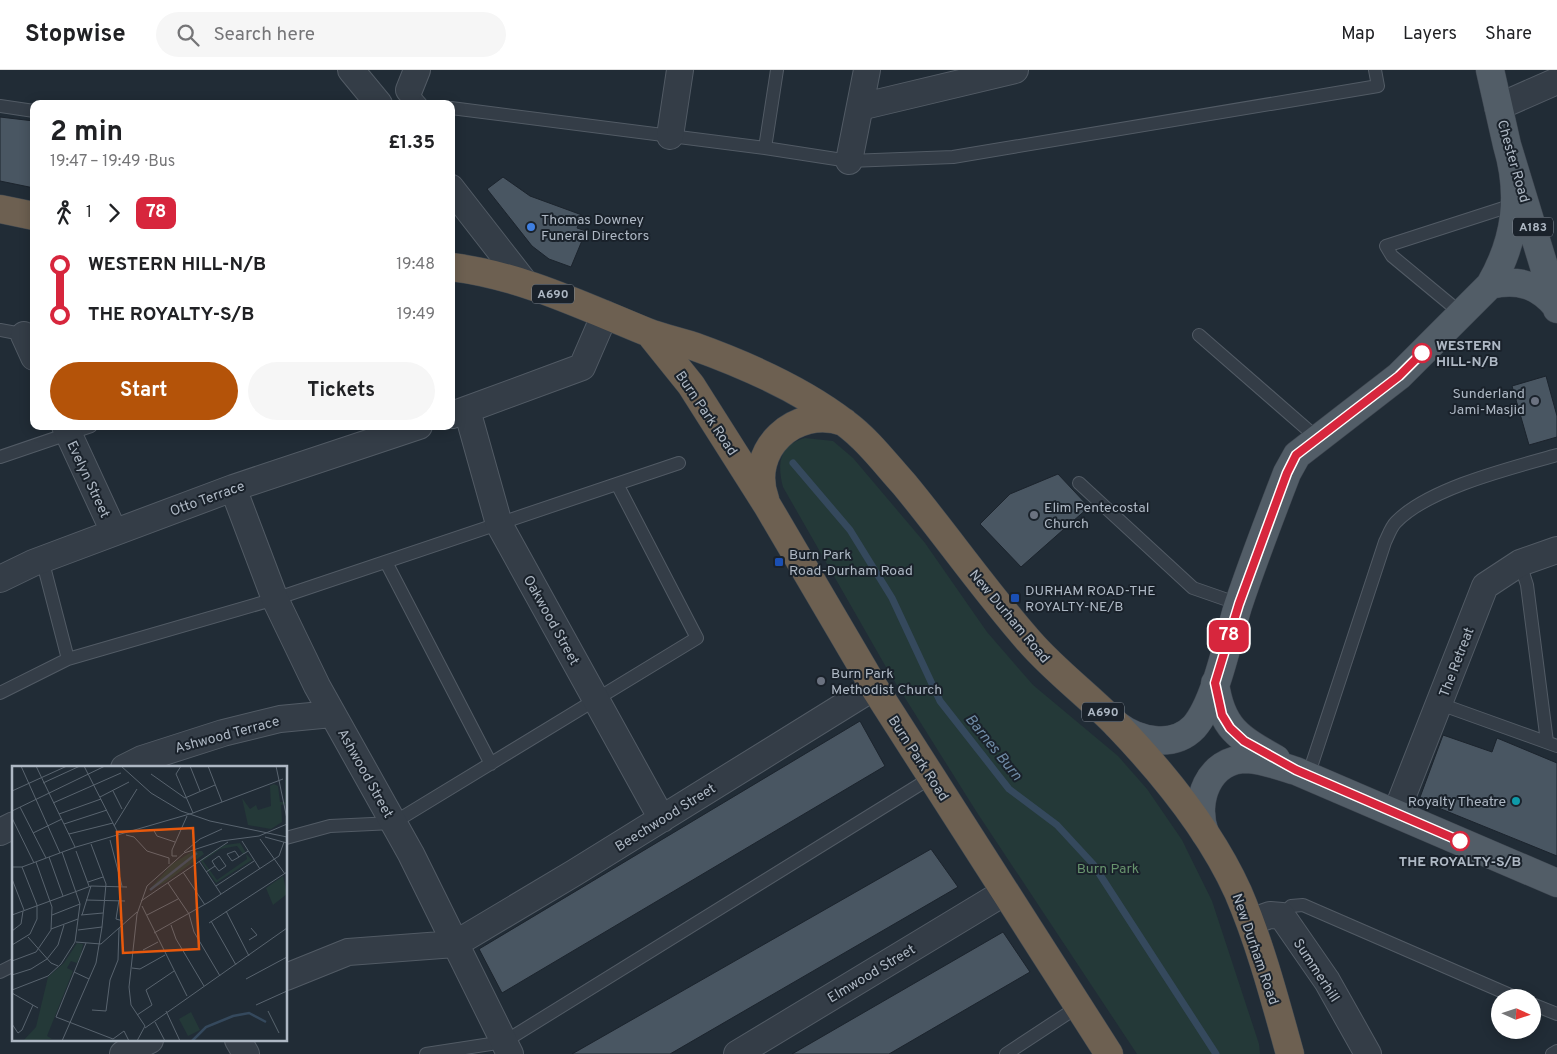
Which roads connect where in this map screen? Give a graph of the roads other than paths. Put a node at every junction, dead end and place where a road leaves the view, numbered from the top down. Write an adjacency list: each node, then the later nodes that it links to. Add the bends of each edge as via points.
1 (351, 70): 9 (street)
2 (680, 70): 15 (street)
3 (777, 70): 17 (lane)
4 (867, 70): 12 (street)
5 (1015, 70): 12 (street)
6 (1375, 70): 18 (lane, via 1378,86 953,157)
7 (1490, 70): 11 (main road, Chester Road / A183)
8 (1557, 81): 11 (street)
9 (376, 100)
10 (0, 106): 14 (lane)
11 (1498, 107): 16 (main road, Chester Road / A183)
12 (860, 108): 18 (street)
13 (455, 109): 15 (lane)
14 (30, 110)
15 (670, 136): 17 (lane)
16 (1507, 146): 20 (main road, via 1515,180); 26 (main road, Chester Road / A183)
17 (765, 148): 18 (lane)
18 (848, 161)
19 (455, 193): 24 (street)
20 (1516, 204): 25 (main road, via 1508,247); 28 (lane, via 1386,246 1392,256)
21 (0, 209): 22 (highway)
22 (30, 215)
23 (455, 268): 24 (highway, A690)
24 (526, 283): 27 (highway, A690)
25 (1490, 285): 26 (main road, via 1504,281 1531,286 1541,291); 28 (main road)
26 (1557, 308)
27 (605, 314): 29 (highway, A690); 31 (street, via 582,368)
28 (1462, 314): 36 (main road, via 1399,376)
29 (650, 334): 32 (highway, New Durham Road / A690, via 691,345 787,386); 43 (highway, Burn Park Road / A690, via 691,385)
30 (1199, 335): 36 (lane)
31 (457, 410): 44 (street, Oakwood Street)
32 (846, 424): 43 (highway, A690, via 834,419 808,419 779,435 766,454 762,467 761,480); 60 (highway, New Durham Road / A690, via 876,452 1042,656)
33 (72, 430): 38 (lane)
34 (75, 430): 45 (street, Evelyn Street)
35 (407, 430): 42 (street, Otto Terrace)
36 (1316, 437): 52 (main road, via 1296,455 1287,473)
37 (1557, 455): 64 (lane, via 1479,478 1420,504 1395,523 1385,542)
38 (0, 457)
39 (679, 463): 41 (lane)
40 (1079, 483): 52 (lane, via 1193,588)
41 (617, 484): 44 (lane); 57 (lane, via 697,638)
42 (233, 488): 45 (street, Otto Terrace); 51 (street, Ashwood Street)
43 (767, 505): 55 (highway, Burn Park Road / A690)
44 (499, 524): 48 (lane); 57 (street, Oakwood Street)
45 (114, 532): 47 (street, Otto Terrace)
46 (1557, 550): 49 (street, The Retreat)
47 (42, 559): 50 (street, Otto Terrace); 53 (lane)
48 (386, 562): 51 (lane); 62 (lane)
49 (1520, 563): 58 (street, The Retreat, via 1485,586); 61 (lane)
50 (0, 579)
51 (275, 599): 53 (lane); 59 (street, Ashwood Street)
52 (1239, 604): 54 (main road)
53 (68, 659): 56 (lane)
54 (1215, 683): 60 (main road, via 1194,727 1175,738 1139,738); 64 (main road, via 1222,715 1230,728 1244,741)
55 (874, 687): 65 (highway, Burn Park Road / A690); 67 (street, Beechwood Street)
56 (0, 693)
57 (596, 700): 62 (lane); 67 (street, Oakwood Street)
58 (1440, 704): 61 (lane); 66 (street, The Retreat)
59 (332, 714): 63 (street, Ashwood Terrace, via 280,719 223,733); 68 (street, Ashwood Street)
60 (1117, 725): 71 (highway, New Durham Road / A690)
61 (1552, 744)
62 (491, 764): 68 (lane)
63 (128, 766)
64 (1302, 773): 66 (main road); 71 (main road, via 1246,759 1221,768 1207,784 1200,802)
65 (932, 777): 74 (highway, Burn Park Road / A690); 87 (lane)
66 (1396, 813): 73 (main road)
67 (662, 819): 77 (street, Beechwood Street)
68 (393, 823): 72 (lane, via 330,826); 77 (street, Ashwood Street)
69 (12, 826): 70 (street)
70 (0, 832)
71 (1205, 833): 76 (highway, New Durham Road / A690)
72 (288, 837)
73 (1557, 883)
74 (1005, 892): 82 (highway, Burn Park Road / A690); 93 (street, Elmwood Street)
75 (1282, 916): 76 (street, via 1270,915); 81 (lane, via 1292,906 1303,905); 96 (street, Summerhill, via 1327,981)
76 (1250, 922): 88 (highway, New Durham Road / A690)
77 (455, 944): 80 (street, via 348,952); 87 (street, Ashwood Street)
78 (12, 966): 79 (lane)
79 (0, 972)
80 (288, 976)
81 (1496, 989)
82 (1079, 1006): 94 (lane); 95 (highway, Burn Park Road / A690)
83 (1541, 1008): 84 (lane)
84 (1557, 1014)
85 (146, 1042): 90 (street)
86 (239, 1042): 91 (street)
87 (507, 1048): 92 (lane)
88 (1289, 1051)
89 (1557, 1051): 97 (lane)
90 (123, 1054)
91 (246, 1054)
92 (426, 1054)
93 (737, 1054)
94 (1006, 1054)
95 (1110, 1054)
96 (1368, 1054)
97 (1552, 1054)

